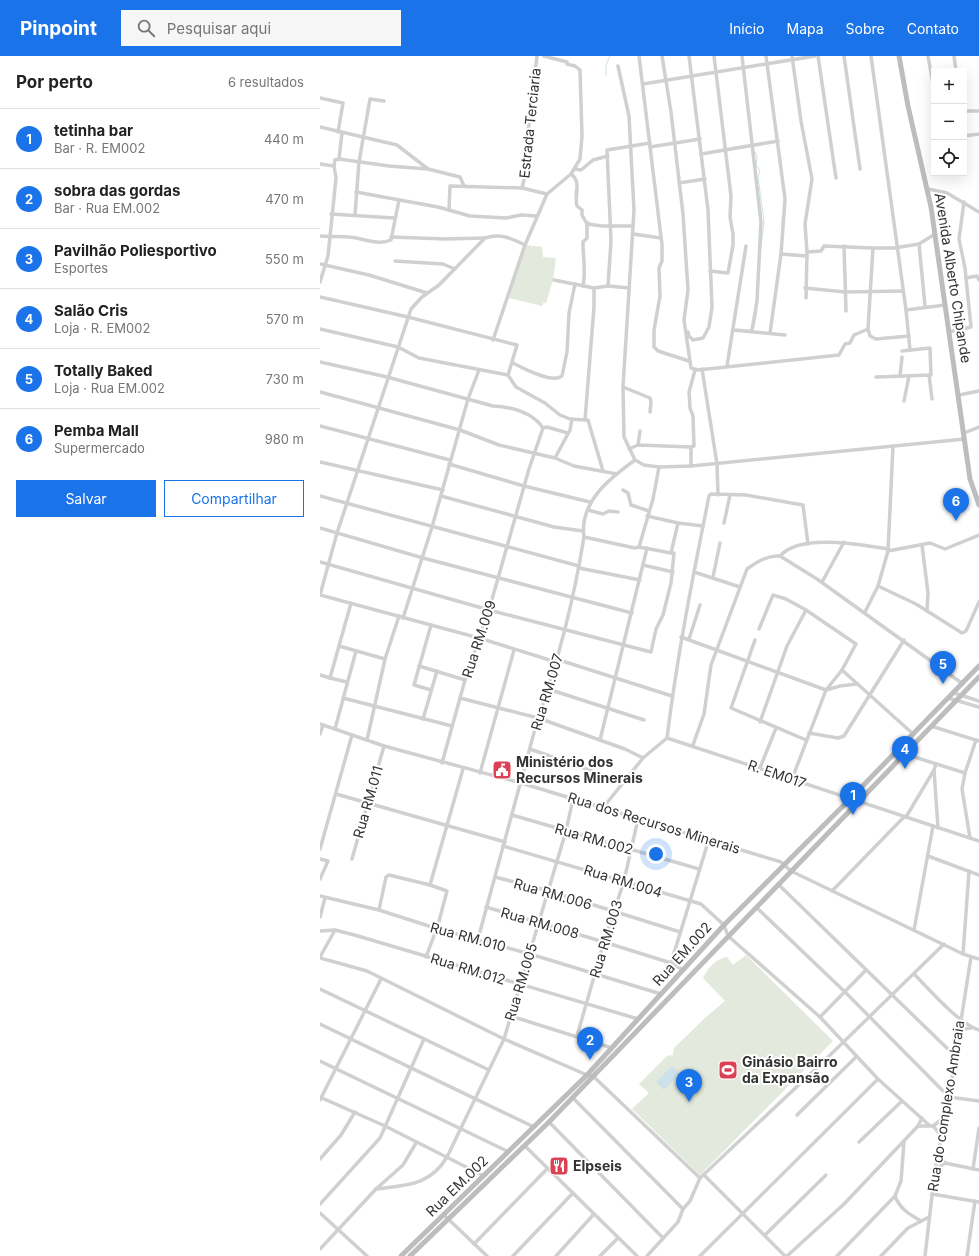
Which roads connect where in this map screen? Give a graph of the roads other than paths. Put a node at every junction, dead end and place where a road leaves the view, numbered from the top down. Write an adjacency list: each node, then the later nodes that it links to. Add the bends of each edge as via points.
1 (537, 56): 55 (street, Estrada Terciaria, via 528,132 528,163)
2 (544, 56): 49 (street, via 567,62 580,70 582,150)
3 (639, 56): 24 (street)
4 (662, 56): 23 (street)
5 (689, 56): 22 (street)
6 (714, 56): 20 (street)
7 (742, 56): 18 (street)
8 (766, 56): 16 (street)
9 (817, 56): 15 (street); 51 (street)
10 (844, 56): 47 (street)
11 (871, 56): 81 (street)
12 (899, 56): 56 (street, Avenida Alberto Chipande)
13 (928, 56): 21 (street)
14 (954, 56): 19 (street)
15 (792, 58): 16 (street); 84 (street, via 812,179 805,224)
16 (767, 64): 18 (street); 35 (street)
17 (618, 66): 39 (street, via 628,116)
18 (743, 68): 20 (street); 38 (street)
19 (956, 68)
20 (716, 73): 22 (street); 40 (street)
21 (931, 73)
22 (692, 77): 23 (street); 34 (street)
23 (666, 81): 24 (street); 36 (street)
24 (643, 84): 37 (street)
25 (320, 98): 30 (street, via 343,103)
26 (384, 101): 33 (street, via 370,98)
27 (967, 111): 28 (street)
28 (979, 111)
29 (320, 127): 30 (street)
30 (340, 132): 33 (street); 43 (street)
31 (979, 134): 32 (street)
32 (967, 136)
33 (362, 138): 44 (street); 48 (street, via 397,145)
34 (700, 139): 36 (street); 41 (street)
35 (778, 141): 38 (street); 83 (street, via 785,199)
36 (675, 144): 37 (street); 53 (street)
37 (650, 145): 39 (street); 76 (street)
38 (753, 146): 40 (street); 115 (street, via 762,222 762,244)
39 (629, 147): 42 (street, via 607,150); 69 (street, via 633,186)
40 (727, 150): 41 (street); 89 (street, via 732,254 728,273)
41 (701, 154): 52 (street)
42 (608, 156): 49 (street, via 593,160 581,170); 68 (street)
43 (339, 160): 44 (street); 46 (street, via 335,160)
44 (358, 162): 48 (street); 57 (street)
45 (320, 164): 46 (street)
46 (334, 166): 63 (street, via 336,178)
47 (860, 168)
48 (428, 169): 54 (street, via 454,174 460,177)
49 (574, 169): 50 (street)
50 (571, 174): 58 (street); 67 (street, via 577,184 577,206 582,210)
51 (836, 178)
52 (705, 180): 53 (street); 89 (street)
53 (679, 183): 111 (street, via 688,290)
54 (464, 186): 55 (street); 61 (street, via 450,186)
55 (522, 188): 58 (street, Estrada Terciaria)
56 (928, 189): 60 (street, via 947,193); 71 (street, Avenida Alberto Chipande)
57 (356, 192): 59 (street); 64 (street)
58 (547, 194): 65 (street)
59 (399, 200): 61 (street); 66 (street)
60 (964, 202): 62 (street); 90 (street, via 959,239)
61 (449, 210): 65 (street, via 477,217)
62 (979, 212)
63 (331, 214): 64 (street); 73 (street)
64 (355, 214): 66 (street)
65 (537, 216): 78 (street)
66 (394, 218): 74 (street)
67 (587, 224): 68 (street); 95 (street, via 587,238 582,242 585,271)
68 (611, 226): 69 (street); 96 (street)
69 (633, 226): 70 (street)
70 (633, 234): 76 (street); 98 (street)
71 (935, 234): 77 (street); 106 (street, Avenida Alberto Chipande)
72 (320, 236): 73 (street)
73 (330, 237): 74 (street, via 385,242 391,240); 87 (street)
74 (391, 237): 75 (street, via 452,240)
75 (484, 238): 78 (street, via 503,236); 88 (street)
76 (661, 238): 126 (street, via 660,296 654,346 658,351)
77 (919, 244): 81 (street); 107 (street)
78 (525, 245): 120 (street)
79 (746, 246): 114 (street)
80 (844, 246): 82 (street); 84 (street, via 824,246 821,251); 100 (street)
81 (896, 247): 82 (street); 102 (street)
82 (873, 248): 101 (street)
83 (781, 254): 84 (street); 117 (street)
84 (807, 254): 99 (street)
85 (395, 261): 88 (street, via 443,264)
86 (320, 264): 87 (street)
87 (325, 265): 93 (street); 103 (street, via 369,274)
88 (455, 269): 103 (street)
89 (710, 271): 111 (street, via 712,307 707,332 702,338 693,340)
90 (966, 278): 92 (street, via 976,276); 116 (street, via 971,327)
91 (554, 280): 94 (street)
92 (979, 280)
93 (320, 282)
94 (575, 284): 95 (street); 127 (street, via 562,376 555,378 538,375)
95 (583, 286): 97 (street)
96 (608, 286): 97 (street); 98 (street)
97 (594, 288): 148 (street)
98 (629, 288): 138 (street)
99 (805, 288): 100 (street); 105 (street)
100 (845, 292): 101 (street); 109 (street)
101 (870, 292): 102 (street); 113 (street)
102 (903, 292): 108 (street)
103 (427, 293): 110 (street, via 414,305)
104 (320, 297): 110 (street)
105 (806, 298)
106 (945, 305): 107 (street); 116 (street, Avenida Alberto Chipande)
107 (925, 306): 108 (street)
108 (906, 310): 119 (street)
109 (846, 311)
110 (408, 317): 120 (street); 121 (street)
111 (685, 325): 126 (street)
112 (320, 329): 121 (street)
113 (868, 329): 119 (street, via 870,336 876,339); 128 (street, via 854,335 839,355)
114 (733, 330): 115 (street); 128 (street)
115 (752, 330): 117 (street)
116 (950, 332): 141 (street, Avenida Alberto Chipande)
117 (770, 333): 118 (street)
118 (785, 335)
119 (909, 336): 122 (street)
120 (493, 340): 127 (street, via 517,345)
121 (398, 347): 130 (street, via 419,358); 136 (street)
122 (910, 350): 123 (street); 133 (street, via 930,348)
123 (902, 351)
124 (902, 356): 134 (street)
125 (320, 362): 136 (street)
126 (689, 362): 131 (street)
127 (513, 364): 132 (street)
128 (727, 366): 129 (street)
129 (702, 369): 131 (street); 166 (street)
130 (479, 370): 132 (street); 142 (street)
131 (695, 370): 159 (street, via 690,392 694,446)
132 (508, 375): 147 (street, via 516,387 545,402 560,415)
133 (929, 375): 135 (street); 143 (street)
134 (900, 376): 135 (street); 137 (street)
135 (908, 376): 144 (street)
136 (387, 377): 142 (street); 145 (street)
137 (876, 377)
138 (623, 387): 146 (street, via 650,398); 160 (street, via 624,437)
139 (979, 391): 141 (street)
140 (320, 392): 145 (street)
141 (959, 395): 155 (street, Avenida Alberto Chipande)
142 (468, 399): 151 (street, via 493,406 507,406 535,418); 152 (street)
143 (932, 399)
144 (904, 401)
145 (378, 408): 152 (street); 156 (street)
146 (650, 412)
147 (572, 419): 148 (street); 154 (street)
148 (585, 420): 170 (street, via 588,420)
149 (320, 426): 156 (street)
150 (979, 427): 155 (street)
151 (543, 428): 154 (street); 161 (street, Rua RM.009)
152 (460, 430): 161 (street, via 498,445); 165 (street)
153 (640, 432): 157 (street)
154 (568, 433): 162 (street)
155 (965, 436): 158 (street); 181 (street, Avenida Alberto Chipande, via 970,479)
156 (368, 439): 165 (street); 169 (street)
157 (638, 445): 159 (street); 160 (street)
158 (893, 446): 166 (street); 203 (street)
159 (691, 447): 167 (street)
160 (629, 449): 163 (street)
161 (536, 453): 162 (street); 172 (street, Rua RM.009)
162 (555, 458): 170 (street, via 574,466)
163 (635, 460): 168 (street, via 649,467); 171 (street, Rua RM.007)
164 (320, 462): 169 (street)
165 (450, 462): 172 (street); 173 (street)
166 (717, 464): 167 (street); 175 (street)
167 (691, 466): 168 (street)
168 (659, 467): 183 (street)
169 (357, 471): 173 (street); 180 (street)
170 (603, 471): 171 (street)
171 (617, 474): 179 (street, Rua RM.007)
172 (524, 486): 179 (street); 185 (street, Rua RM.009)
173 (443, 490): 178 (street)
174 (623, 490): 183 (street, via 628,493 631,505)
175 (718, 494): 176 (street); 189 (street, via 709,496)
176 (730, 495): 188 (street); 198 (street, via 753,496 803,505)
177 (320, 496): 180 (street)
178 (441, 496): 185 (street); 190 (street)
179 (590, 502): 182 (street, Rua RM.007)
180 (347, 503): 190 (street); 193 (street)
181 (979, 505)
182 (588, 510): 184 (street, via 603,514 609,510); 192 (street, Rua RM.007)
183 (649, 511): 186 (street)
184 (618, 512)
185 (516, 516): 192 (street, via 554,527); 200 (street, Rua RM.009)
186 (647, 516): 187 (street); 201 (street)
187 (678, 523): 189 (street); 204 (street)
188 (724, 523)
189 (703, 526): 212 (street)
190 (432, 527): 200 (street); 206 (street)
191 (320, 528): 193 (street)
192 (583, 531): 195 (street, Rua RM.007)
193 (337, 533): 206 (street); 208 (street)
194 (979, 535): 199 (street, via 945,549 934,544)
195 (584, 537): 201 (street); 210 (street, Rua RM.007)
196 (844, 542): 198 (street); 203 (street); 216 (street)
197 (720, 543): 214 (street)
198 (808, 544): 205 (street, via 793,546)
199 (922, 545): 203 (street); 226 (street, via 928,593)
200 (507, 547): 210 (street); 213 (street, Rua RM.009)
201 (639, 547): 202 (street)
202 (647, 548): 204 (street); 209 (street)
203 (889, 550): 217 (street)
204 (671, 553): 211 (street, via 674,553)
205 (780, 556): 216 (street); 218 (street, via 758,562 748,569)
206 (423, 558): 213 (street); 219 (street)
207 (320, 562): 208 (street)
208 (328, 565): 219 (street); 222 (street, via 320,595)
209 (643, 565): 211 (street); 215 (street)
210 (579, 567): 215 (street); 220 (street, Rua RM.007)
211 (673, 572): 239 (street, via 651,652)
212 (694, 572): 214 (street); 234 (street)
213 (498, 577): 220 (street); 224 (street, Rua RM.009)
214 (713, 577): 218 (street)
215 (640, 580): 228 (street)
216 (822, 582): 227 (street)
217 (878, 586): 226 (street); 227 (street)
218 (740, 587): 242 (street)
219 (412, 588): 224 (street); 230 (street)
220 (573, 599): 228 (street); 233 (street, Rua RM.007)
221 (979, 602): 226 (street, via 964,633 960,633)
222 (351, 603): 229 (street); 240 (street)
223 (700, 605): 236 (street)
224 (489, 610): 233 (street); 235 (street, Rua RM.009)
225 (806, 610): 232 (street, via 773,595); 249 (street, via 856,644); 251 (street, via 787,646)
226 (927, 611)
227 (865, 612): 238 (street)
228 (632, 613): 239 (street)
229 (398, 616): 230 (street); 244 (street)
230 (403, 618): 231 (street)
231 (431, 625): 235 (street); 247 (street)
232 (759, 629)
233 (564, 630): 239 (street); 245 (street, Rua RM.007)
234 (681, 637): 236 (street); 264 (street)
235 (479, 638): 241 (street); 256 (street, Rua RM.009)
236 (689, 639): 242 (street)
237 (755, 640): 246 (street)
238 (904, 640): 259 (street); 265 (street)
239 (624, 645): 254 (street)
240 (339, 646): 243 (street); 255 (street)
241 (514, 650): 245 (street); 273 (street)
242 (716, 650): 246 (street); 294 (street, via 704,714)
243 (356, 651): 244 (street); 257 (street)
244 (385, 659): 272 (street)
245 (556, 660): 254 (street); 260 (street, Rua RM.007)
246 (748, 661): 251 (street); 279 (street, via 731,708)
247 (419, 666): 250 (street); 261 (street, via 414,685)
248 (979, 666): 259 (street, Rua EM.002)
249 (842, 670): 258 (street); 262 (street)
250 (437, 671): 256 (street); 261 (street)
251 (778, 672): 262 (street); 279 (street)
252 (320, 675): 255 (street)
253 (979, 676): 266 (street, Rua EM.002)
254 (615, 677): 264 (street); 275 (street)
255 (330, 678): 257 (street)
256 (465, 680): 268 (street, Rua RM.009)
257 (347, 682): 267 (street)
258 (857, 684): 262 (street); 265 (street)
259 (963, 684): 263 (street, Rua EM.002)
260 (548, 689): 275 (street); 276 (street, Rua RM.007)
261 (432, 690): 277 (street)
262 (826, 690): 285 (street)
263 (954, 693): 266 (street); 269 (street, Rua EM.002)
264 (672, 696): 289 (street)
265 (870, 696): 285 (street, via 844,736 838,738); 287 (street)
266 (961, 696): 270 (street, Rua EM.002); 271 (street)
267 (343, 698): 272 (street); 284 (street)
268 (460, 698): 273 (street); 281 (street, Rua RM.009)
269 (948, 698): 270 (street); 287 (street, Rua EM.002)
270 (955, 701): 274 (street); 282 (street, Rua EM.002)
271 (979, 701)
272 (374, 706): 277 (street); 290 (street)
273 (498, 707): 276 (street); 304 (street)
274 (979, 707)
275 (608, 709): 278 (street); 291 (street)
276 (538, 718): 291 (street); 296 (street, Rua RM.007)
277 (423, 719): 281 (street)
278 (644, 720)
279 (760, 722): 283 (street)
280 (321, 725): 284 (street, Rua dos Recursos Minerais); 286 (street)
281 (452, 726): 299 (street, Rua RM.009)
282 (931, 726): 293 (street); 297 (street, Rua EM.002)
283 (776, 728): 292 (street); 302 (street)
284 (335, 729): 288 (street, Rua dos Recursos Minerais)
285 (809, 733): 292 (street)
286 (320, 734)
287 (912, 734): 311 (street, Rua EM.002)
288 (352, 735): 290 (street, Rua dos Recursos Minerais); 309 (street)
289 (667, 738): 294 (street, R. EM017); 298 (street)
290 (367, 740): 295 (street, Rua dos Recursos Minerais)
291 (600, 740): 298 (street)
292 (806, 740): 306 (street)
293 (978, 740): 305 (street)
294 (692, 745): 302 (street, R. EM017)
295 (384, 746): 299 (street, Rua dos Recursos Minerais); 313 (street, Rua RM.011)
296 (530, 749): 307 (street); 308 (street, Rua RM.007)
297 (904, 754): 300 (street); 312 (street, Rua EM.002)
298 (643, 758): 307 (street)
299 (442, 763): 301 (street, Rua dos Recursos Minerais)
300 (936, 764): 303 (street); 305 (street)
301 (463, 768): 304 (street, Rua dos Recursos Minerais); 318 (street)
302 (760, 768): 306 (street, R. EM017)
303 (934, 770): 316 (street); 320 (street)
304 (480, 773): 308 (street, Rua dos Recursos Minerais)
305 (965, 773): 322 (street, via 962,789)
306 (792, 779): 311 (street, R. EM017)
307 (623, 782): 314 (street)
308 (521, 783): 310 (street, Rua dos Recursos Minerais); 315 (street, Rua RM.007)
309 (336, 794): 313 (street, Rua RM.004); 326 (street)
310 (573, 799): 314 (street, Rua dos Recursos Minerais); 321 (street, Rua RM.005)
311 (850, 799): 312 (street, R. EM017); 332 (street, Rua EM.002)
312 (859, 802): 316 (street, R. EM017); 334 (street, Rua EM.002)
313 (368, 803): 318 (street, Rua RM.004); 330 (street, Rua RM.011)
314 (602, 809): 317 (street, Rua dos Recursos Minerais)
315 (512, 815): 321 (street, Rua RM.002); 325 (street, Rua RM.007)
316 (905, 817): 319 (street, R. EM017); 342 (street)
317 (638, 818): 323 (street, Rua dos Recursos Minerais); 327 (street, Rua RM.003)
318 (446, 826): 325 (street, Rua RM.004); 341 (street)
319 (933, 826): 320 (street, R. EM017); 328 (street)
320 (938, 828): 322 (street, R. EM017)
321 (566, 831): 327 (street, Rua RM.002); 331 (street, Rua RM.005)
322 (970, 838): 324 (street, R. EM017)
323 (709, 839): 332 (street, Rua dos Recursos Minerais); 333 (street)
324 (979, 841)
325 (504, 844): 331 (street, Rua RM.004); 337 (street, Rua RM.007)
326 (320, 849)
327 (632, 850): 333 (street, Rua RM.002); 339 (street, Rua RM.003)
328 (928, 856): 335 (street); 357 (street)
329 (320, 859): 338 (street, via 328,861)
330 (352, 859)
331 (558, 861): 339 (street, Rua RM.004); 343 (street, Rua RM.005)
332 (782, 864): 334 (street, Rua dos Recursos Minerais); 353 (street, Rua EM.002)
333 (699, 869): 346 (street)
334 (790, 871): 340 (street, Rua EM.002); 342 (street, Rua dos Recursos Minerais)
335 (969, 871): 336 (street); 364 (street)
336 (979, 875)
337 (495, 877): 343 (street, Rua RM.006); 348 (street, Rua RM.007)
338 (320, 879)
339 (624, 881): 346 (street, Rua RM.004); 350 (street, Rua RM.003)
340 (778, 884): 347 (street, Rua EM.002); 371 (street)
341 (430, 885): 349 (street, via 389,875 386,877); 354 (street, via 447,891)
342 (832, 890): 357 (street, Rua dos Recursos Minerais)
343 (549, 891): 350 (street, Rua RM.006); 352 (street, Rua RM.005)
344 (320, 896): 345 (street, Rua RM.010)
345 (325, 898): 349 (street, Rua RM.010); 351 (street)
346 (689, 900): 353 (street, Rua RM.004, via 701,904); 358 (street)
347 (756, 907): 359 (street, Rua EM.002); 377 (street)
348 (486, 908): 352 (street, Rua RM.008); 360 (street, Rua RM.007)
349 (379, 910): 354 (street, Rua RM.010)
350 (613, 912): 358 (street, Rua RM.006); 361 (street, Rua RM.003)
351 (320, 917)
352 (539, 922): 361 (street, Rua RM.008); 363 (street, Rua RM.005)
353 (724, 925): 359 (street, Rua RM.004); 370 (street, Rua EM.002)
354 (436, 928): 360 (street, Rua RM.010); 366 (street)
355 (320, 930): 356 (street, Rua RM.012)
356 (335, 930): 365 (street); 366 (street, Rua RM.012)
357 (914, 930): 362 (street, Rua dos Recursos Minerais)
358 (680, 932): 369 (street)
359 (728, 936): 384 (street); 404 (street, Rua EM.002)
360 (478, 939): 363 (street, Rua RM.010)
361 (604, 942): 369 (street, Rua RM.008); 372 (street, Rua RM.003)
362 (944, 944): 364 (street, Rua dos Recursos Minerais); 373 (street)
363 (530, 954): 372 (street, Rua RM.010); 375 (street, Rua RM.005)
364 (963, 954): 367 (street, Rua dos Recursos Minerais)
365 (320, 957): 374 (street)
366 (426, 957): 375 (street, Rua RM.012)
367 (971, 957): 368 (street, Rua dos Recursos Minerais); 386 (street, Rua do complexo Ambraia)
368 (979, 960)
369 (671, 963): 370 (street, Rua RM.008)
370 (683, 970): 378 (street, Rua EM.002)
371 (866, 970): 377 (street); 379 (street)
372 (595, 974): 378 (street, Rua RM.010); 380 (street, Rua RM.003)
373 (914, 974): 379 (street); 386 (street)
374 (381, 979): 381 (street); 394 (street)
375 (520, 985): 380 (street, Rua RM.012); 382 (street, Rua RM.005)
376 (320, 988): 381 (street)
377 (845, 992): 383 (street); 384 (street)
378 (661, 994): 385 (street, Rua EM.002)
379 (891, 994): 383 (street); 397 (street)
380 (586, 1005): 385 (street, Rua RM.012); 391 (street, Rua RM.003)
381 (365, 1011): 392 (street); 393 (street)
382 (511, 1016): 391 (street); 394 (street, Rua RM.005)
383 (868, 1016): 395 (street); 406 (street)
384 (820, 1017): 395 (street)
385 (638, 1020): 396 (street, Rua EM.002)
386 (961, 1020): 388 (street); 389 (street, Rua do complexo Ambraia)
387 (320, 1024): 392 (street)
388 (971, 1028): 389 (street); 390 (street)
389 (959, 1030): 397 (street, Rua do complexo Ambraia)
390 (979, 1030)
391 (577, 1036): 396 (street)
392 (351, 1039): 400 (street); 401 (street)
393 (424, 1039): 400 (street); 402 (street)
394 (504, 1039): 402 (street, Rua RM.005); 403 (street)
395 (843, 1042): 398 (street); 438 (street)
396 (612, 1048): 403 (street, Rua EM.002)
397 (955, 1056): 406 (street, Rua do complexo Ambraia)
398 (856, 1057): 405 (street); 414 (street)
399 (320, 1061): 401 (street)
400 (412, 1068): 408 (street); 410 (street)
401 (336, 1069): 407 (street); 408 (street)
402 (489, 1070): 410 (street, Rua RM.005)
403 (586, 1075): 404 (street); 421 (street, Rua EM.002)
404 (594, 1076): 409 (street, Rua EM.002); 441 (street)
405 (878, 1079): 411 (street); 450 (street)
406 (949, 1097): 412 (street); 415 (street, Rua do complexo Ambraia)
407 (320, 1098): 413 (street)
408 (398, 1098): 418 (street); 422 (street)
409 (573, 1098): 417 (street, Rua EM.002); 448 (street)
410 (475, 1099): 421 (street); 422 (street, Rua RM.005)
411 (902, 1101): 416 (street); 425 (street)
412 (979, 1101)
413 (355, 1112): 418 (street); 432 (street, via 341,1135)
414 (797, 1114)
415 (946, 1116): 420 (street); 424 (street, Rua do complexo Ambraia)
416 (922, 1118): 419 (street); 420 (street)
417 (549, 1122): 428 (street, Rua EM.002); 458 (street)
418 (385, 1126): 427 (street); 447 (street, via 374,1146)
419 (918, 1126): 420 (street); 426 (street)
420 (931, 1126): 424 (street)
421 (534, 1127): 429 (street, Rua EM.002)
422 (462, 1128): 429 (street); 431 (street, Rua RM.005)
423 (979, 1128): 435 (street)
424 (942, 1136): 430 (street, Rua do complexo Ambraia)
425 (859, 1142)
426 (904, 1142): 445 (street); 471 (street, via 844,1204)
427 (416, 1143): 431 (street); 442 (street, via 403,1165)
428 (525, 1146): 434 (street); 452 (street, Rua EM.002)
429 (509, 1152): 440 (street, Rua EM.002)
430 (939, 1153): 433 (street); 436 (street, Rua do complexo Ambraia)
431 (447, 1157): 440 (street); 442 (street, Rua RM.005, via 437,1171 421,1181)
432 (320, 1159)
433 (945, 1163): 435 (street); 436 (street)
434 (547, 1169): 443 (street); 459 (street)
435 (972, 1169): 437 (street)
436 (935, 1170): 444 (street, Rua do complexo Ambraia)
437 (979, 1170)
438 (704, 1175): 441 (street); 450 (street)
439 (826, 1175): 456 (street)
440 (485, 1176): 452 (street, Rua EM.002)
441 (700, 1178): 448 (street, via 690,1201)
442 (376, 1189): 455 (street)
443 (573, 1193): 451 (street); 465 (street)
444 (932, 1194): 446 (street); 453 (street, Rua do complexo Ambraia)
445 (896, 1196): 454 (street, via 899,1205); 472 (street)
446 (977, 1201): 475 (street)
447 (320, 1204)
448 (683, 1209): 458 (street, via 678,1222)
449 (320, 1213): 455 (street)
450 (744, 1213): 456 (street); 470 (street)
451 (594, 1214): 457 (street); 466 (street)
452 (446, 1217): 459 (street); 462 (street, Rua EM.002); 463 (street, Rua EM.002)
453 (928, 1217): 454 (street); 474 (street, Rua do complexo Ambraia)
454 (921, 1221): 473 (street, via 908,1228)
455 (339, 1230): 460 (street); 461 (street)
456 (765, 1235): 471 (street)
457 (618, 1238): 467 (street); 468 (street)
458 (663, 1238): 469 (street)
459 (474, 1244): 464 (street)
460 (320, 1249)
461 (367, 1256)
462 (402, 1256)
463 (410, 1256)
464 (487, 1256)
465 (513, 1256)
466 (556, 1256)
467 (600, 1256)
468 (637, 1256)
469 (647, 1256)
470 (700, 1256)
471 (786, 1256)
472 (837, 1256)
473 (881, 1256)
474 (924, 1256)
475 (966, 1256)

